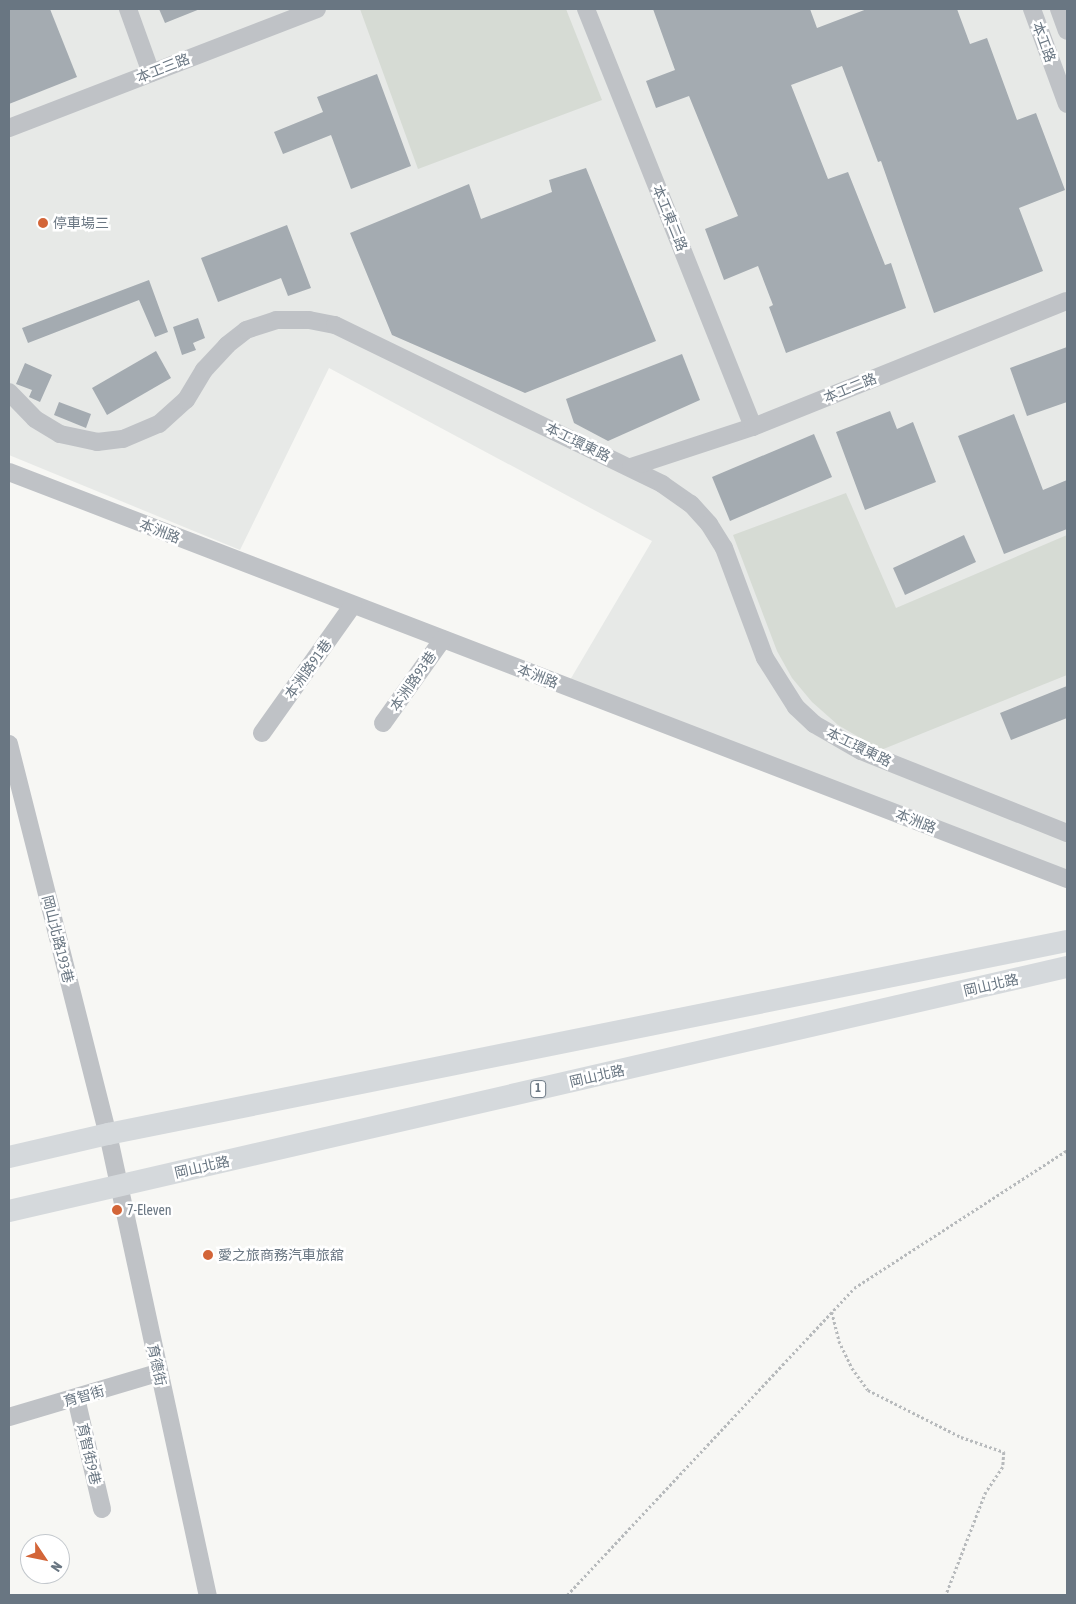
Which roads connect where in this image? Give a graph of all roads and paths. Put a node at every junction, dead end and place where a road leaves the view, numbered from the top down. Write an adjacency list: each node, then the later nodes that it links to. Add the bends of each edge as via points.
1 (128, 9): 7 (street)
2 (317, 9): 7 (street, 本工三路)
3 (586, 9): 12 (street, 本工東二路)
4 (1032, 9): 8 (street, 本工路)
5 (1059, 9): 6 (street, 本工路)
6 (1067, 31)
7 (151, 73): 9 (street, 本工三路)
8 (1067, 104)
9 (9, 128)
10 (1067, 301): 12 (street, 本工二路)
11 (9, 392): 13 (street, 本工環東路, via 35,419 60,434 97,442 123,439 159,424 186,400 204,370 226,345 246,330 276,320 309,320 335,325)
12 (753, 427): 13 (street, 本工二路)
13 (631, 467): 20 (street, 本工環東路, via 691,504 709,524 724,548 765,658 796,707 814,724 861,751)
14 (9, 472): 15 (street, 本洲路)
15 (354, 605): 16 (street, 本洲路); 18 (street, 本洲路91巷)
16 (442, 639): 17 (street, 本洲路93巷); 21 (street, 本洲路)
17 (383, 723)
18 (262, 733)
19 (9, 744): 24 (street, 岡山北路193巷)
20 (1067, 833)
21 (1067, 879)
22 (1067, 941): 24 (main road, 岡山北路)
23 (1067, 967): 27 (main road, 岡山北路 / 1)
24 (108, 1134): 26 (main road, 岡山北路); 27 (street, 育德街)
25 (1067, 1150): 29 (path, via 854,1288)
26 (9, 1157)
27 (119, 1186): 28 (main road, 岡山北路 / 1); 30 (street, 育德街)
28 (9, 1211)
29 (832, 1312): 35 (path); 36 (path, via 839,1341 852,1368 868,1390 961,1437 1004,1452 1003,1467 986,1492)
30 (158, 1373): 31 (street, 育智街); 34 (street, 育德街)
31 (76, 1398): 32 (street, 育智街); 33 (street, 育智街9巷)
32 (9, 1416)
33 (102, 1509)
34 (203, 1594)
35 (567, 1595)
36 (946, 1595)

